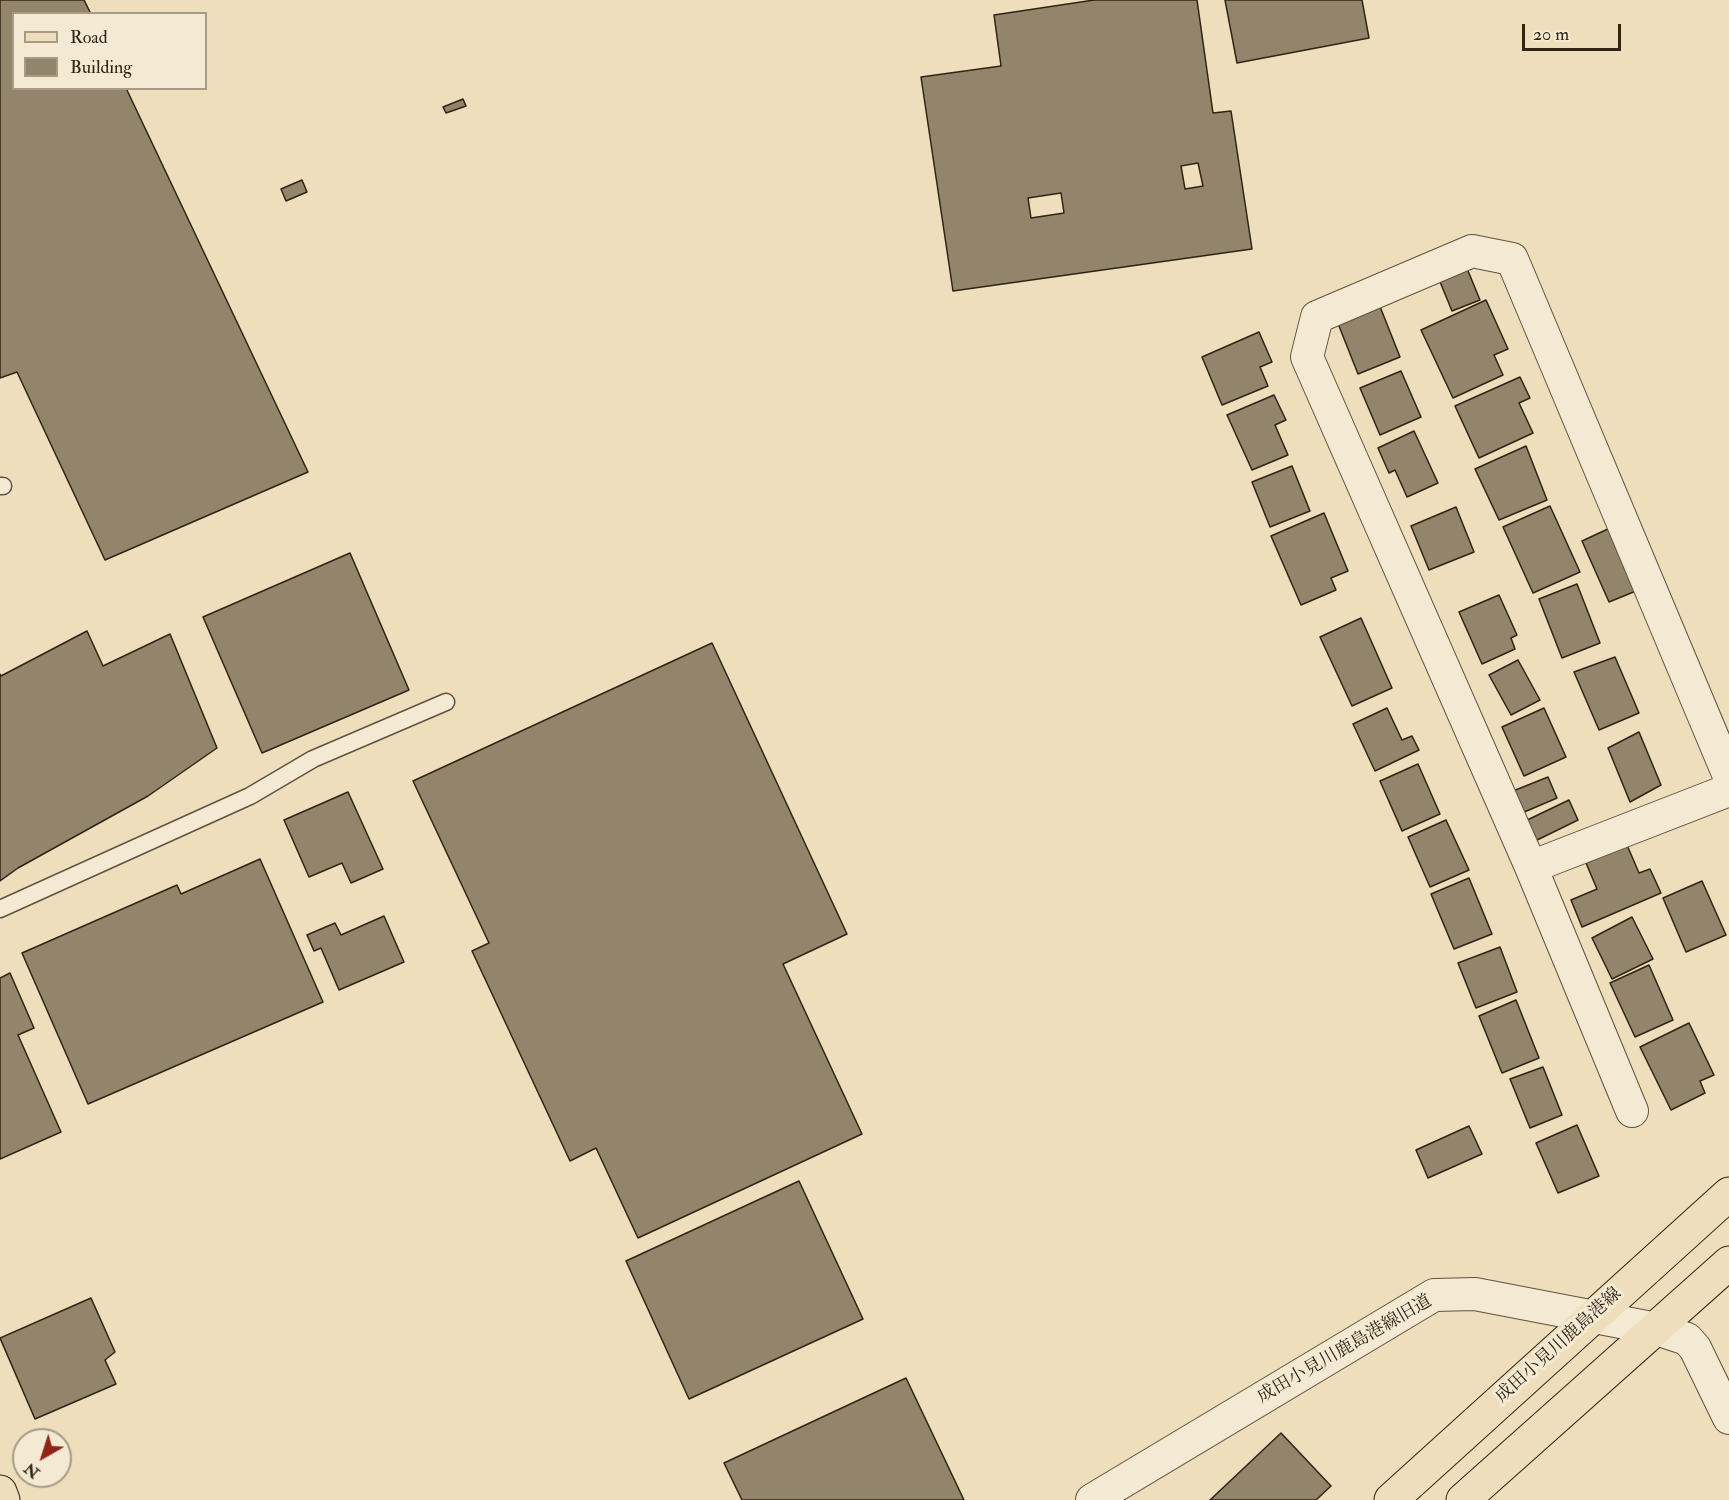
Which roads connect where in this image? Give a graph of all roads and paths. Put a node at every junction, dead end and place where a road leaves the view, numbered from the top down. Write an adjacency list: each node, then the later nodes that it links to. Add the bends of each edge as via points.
1 (446, 702): 5 (lane, via 313,759 250,796)
2 (1729, 776): 4 (street, via 1512,258 1472,250 1317,317 1307,357)
3 (1729, 790): 4 (street)
4 (1531, 867): 6 (street)
5 (0, 909)
6 (1632, 1111)
7 (1729, 1194): 9 (main road, 成田小見川鹿島港線)
8 (1729, 1263): 10 (main road)
9 (1590, 1318): 10 (street, 成田小見川鹿島港線旧道); 14 (street, 成田小見川鹿島港線旧道, via 1475,1294 1434,1295); 15 (main road, 成田小見川鹿島港線)
10 (1657, 1329): 11 (street, 成田小見川鹿島港線旧道, via 1687,1339 1695,1348); 16 (main road)
11 (1729, 1418)
12 (0, 1492): 13 (main road)
13 (3, 1500)
14 (1092, 1500)
15 (1391, 1500)
16 (1463, 1500)

